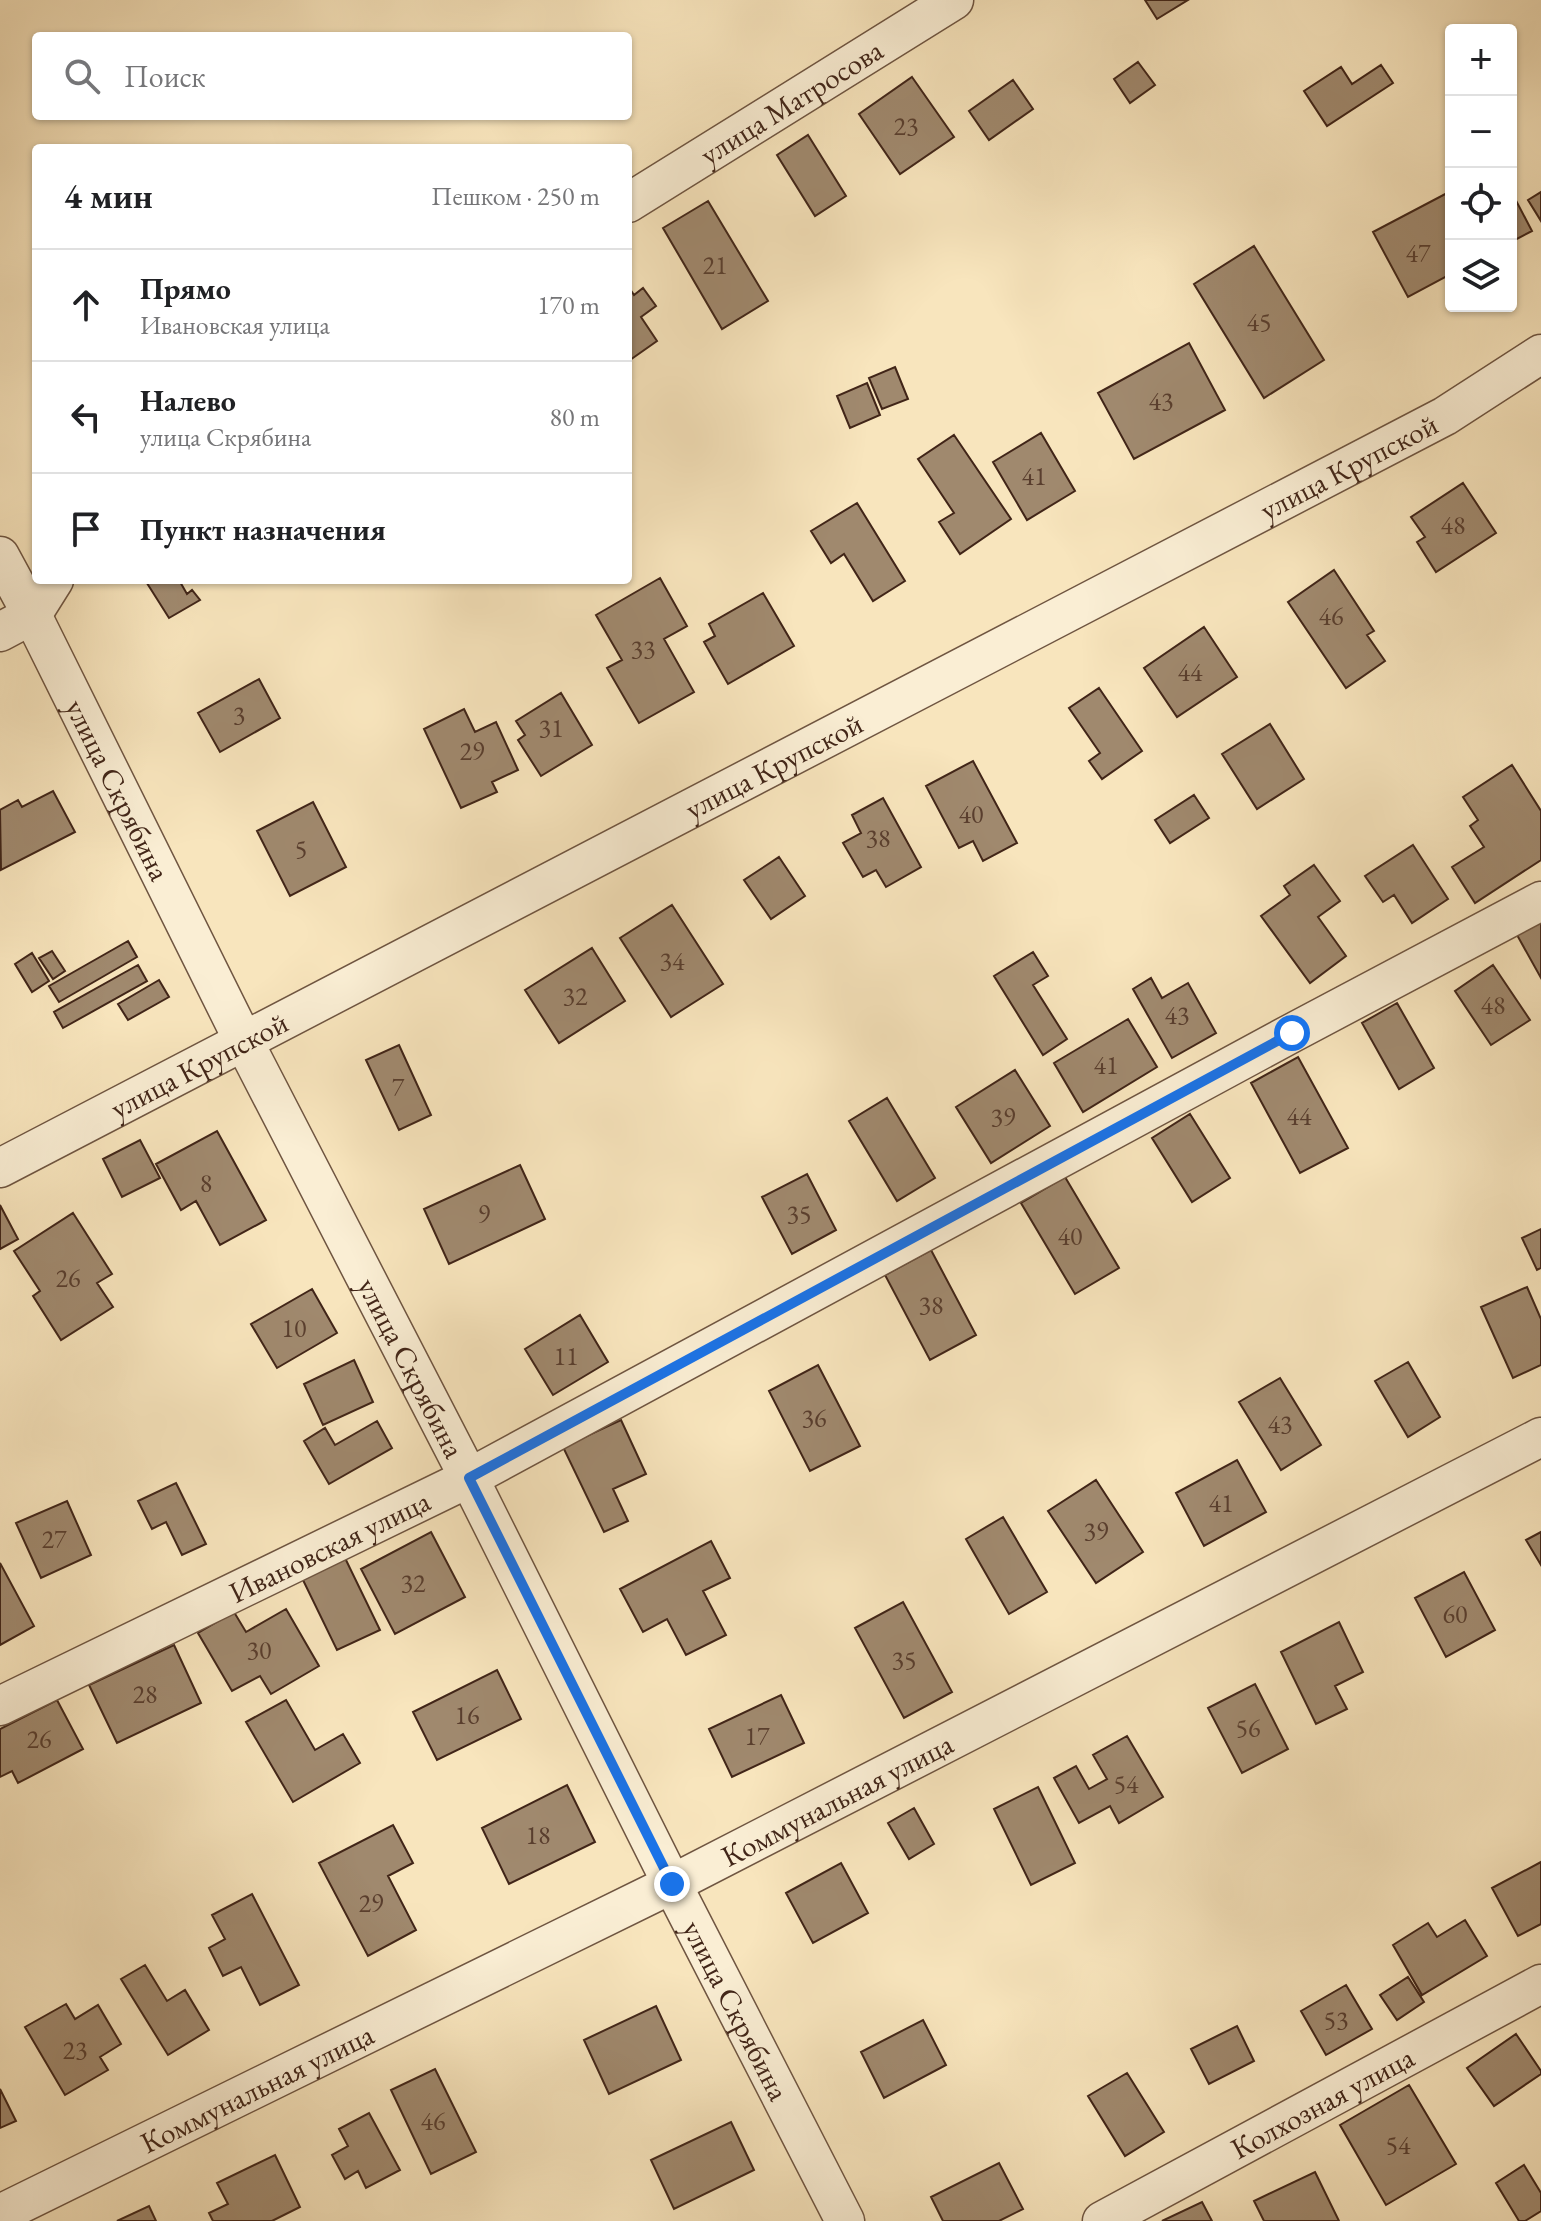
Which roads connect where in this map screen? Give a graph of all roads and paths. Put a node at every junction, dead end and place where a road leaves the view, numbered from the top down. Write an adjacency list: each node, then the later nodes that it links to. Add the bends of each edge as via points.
1 (954, 0): 2 (street, улица Матросова)
2 (632, 201)
3 (1541, 354): 8 (street, улица Крупской, via 1445,416)
4 (0, 556): 6 (street, улица Скрябина)
5 (51, 584): 6 (street)
6 (16, 624): 8 (street, улица Скрябина)
7 (1541, 901): 11 (street, Ивановская улица)
8 (244, 1042): 9 (street, улица Крупской); 11 (street, улица Скрябина)
9 (0, 1168)
10 (1541, 1437): 13 (street, Коммунальная улица)
11 (469, 1478): 12 (street, Ивановская улица); 13 (street, улица Скрябина)
12 (0, 1706)
13 (672, 1884): 15 (street, Коммунальная улица); 16 (street, улица Скрябина)
14 (1541, 1984): 17 (street, Колхозная улица)
15 (0, 2214)
16 (845, 2221)
17 (1102, 2221)

